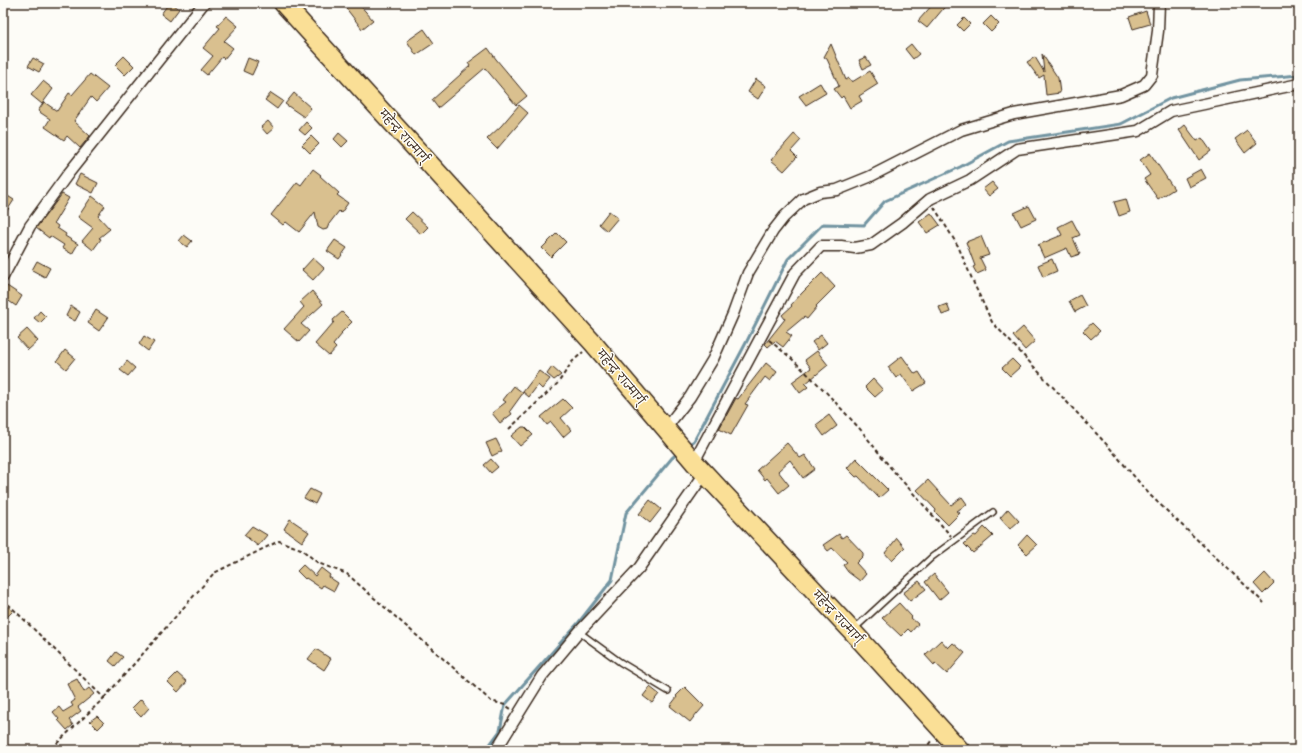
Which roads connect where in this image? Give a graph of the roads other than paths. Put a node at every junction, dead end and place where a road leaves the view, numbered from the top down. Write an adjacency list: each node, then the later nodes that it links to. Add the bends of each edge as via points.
1 (204, 3): 5 (street, via 68,174 30,226)
2 (283, 3): 6 (highway, महेन्द्र राज्मार्ग्, via 592,343)
3 (1159, 3): 6 (street, via 1152,75 1144,85 1121,94 1014,114 961,130 869,177 837,190 820,192 803,199 773,231 748,273 713,359)
4 (1299, 84): 7 (street, via 1171,111 1138,132 1017,149 970,180 930,199 871,245 855,248 821,246 795,273)
5 (3, 277)
6 (668, 432): 7 (highway, महेन्द्र राज्मार्ग्)
7 (696, 464): 9 (highway, महेन्द्र राज्मार्ग्); 10 (street, via 639,568)
8 (993, 512): 9 (lane, via 932,557)
9 (852, 631): 13 (highway, महेन्द्र राज्मार्ग्)
10 (579, 632): 11 (lane, via 620,662); 12 (street, via 542,676)
11 (668, 691)
12 (496, 750)
13 (960, 750)

